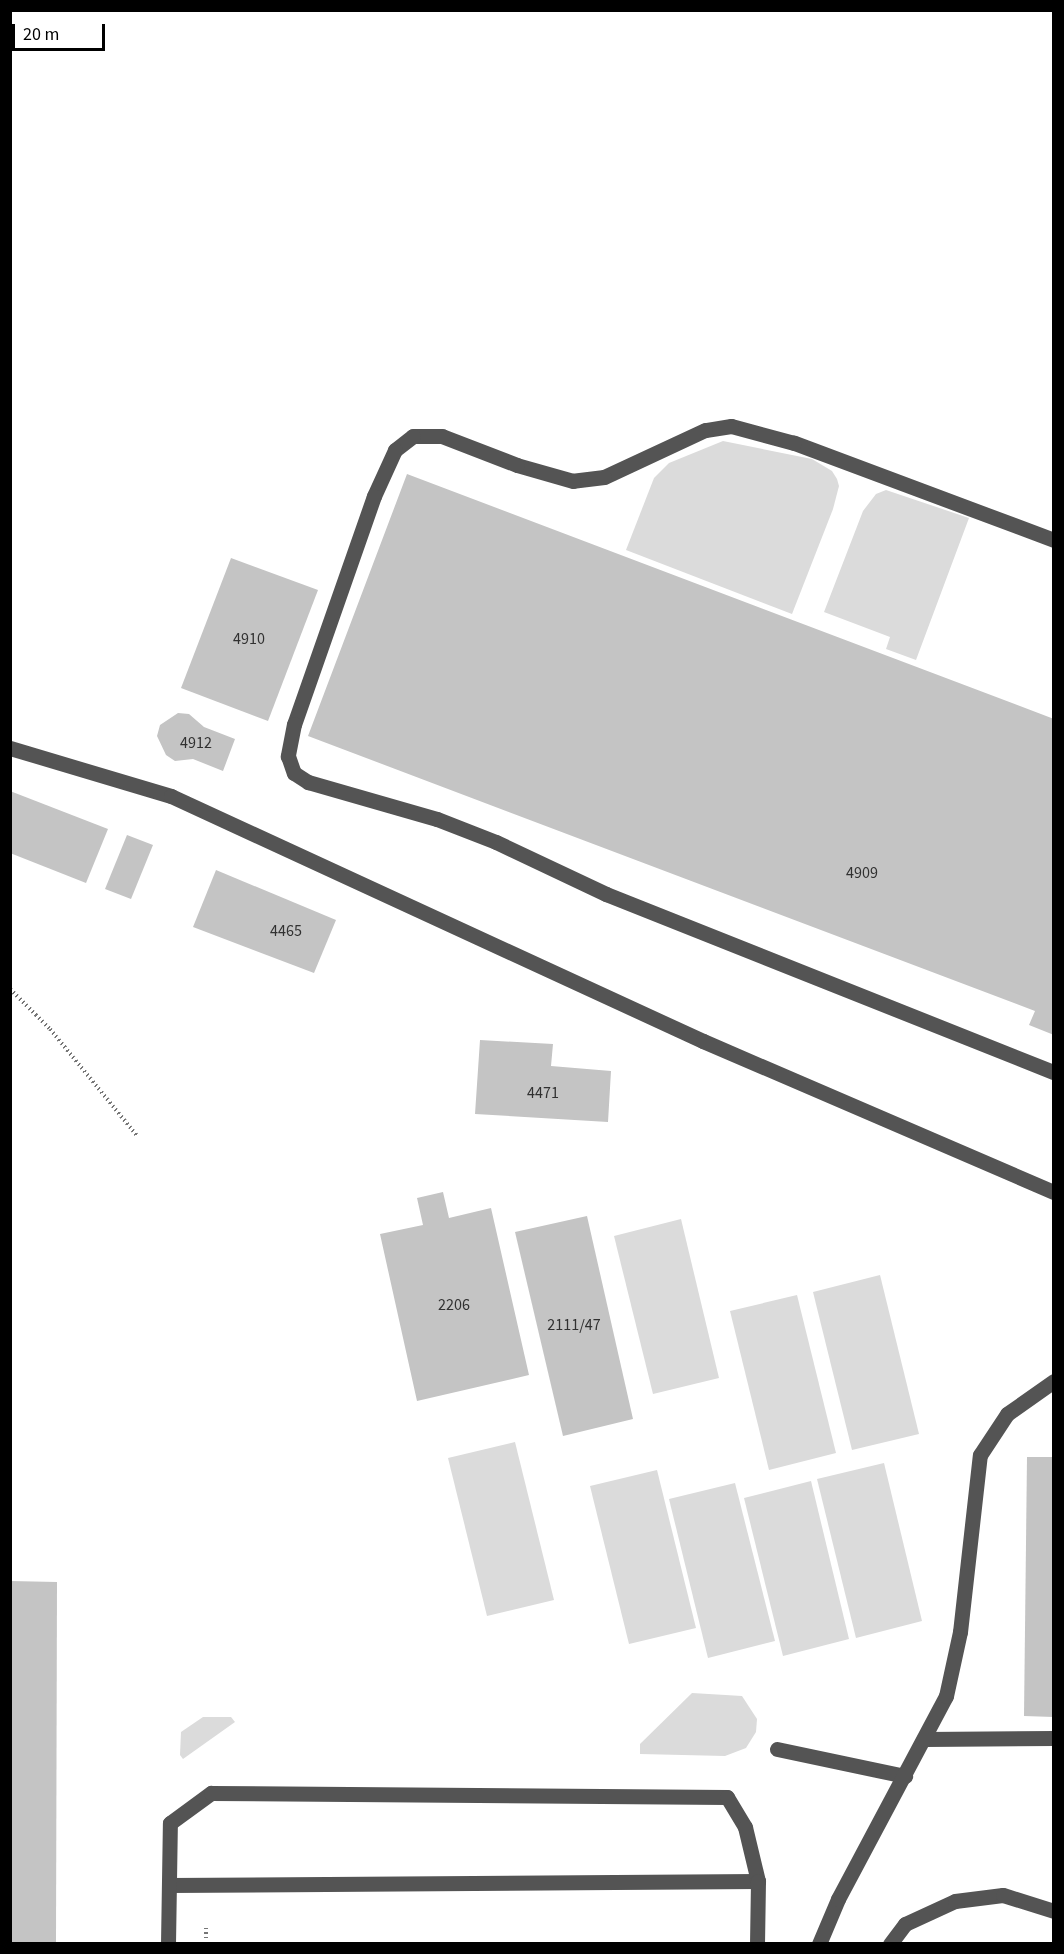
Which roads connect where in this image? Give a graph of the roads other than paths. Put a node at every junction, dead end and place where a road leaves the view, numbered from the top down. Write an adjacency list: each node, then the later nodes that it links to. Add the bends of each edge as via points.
1 (1053, 540): 3 (lane, via 795,443 731,426 705,430 604,477 573,481 517,465 442,436 413,435 394,450 374,496 294,724 288,756 294,773 308,782 436,819 617,898)
2 (10, 748): 4 (lane, via 171,796 703,1041)
3 (1053, 1072)
4 (1053, 1192)
5 (1053, 1381): 7 (lane, via 1008,1414 980,1455 954,1669)
6 (1053, 1738): 7 (lane)
7 (925, 1739): 9 (lane)
8 (777, 1749): 9 (lane)
9 (905, 1776): 15 (lane, via 838,1899)
10 (758, 1881): 11 (lane); 11 (lane, via 746,1827 727,1797 211,1793 170,1823); 14 (lane)
11 (169, 1885): 13 (lane)
12 (1053, 1911): 16 (lane, via 1003,1895 955,1901 905,1924)
13 (168, 1944)
14 (757, 1944)
15 (819, 1944)
16 (890, 1944)

